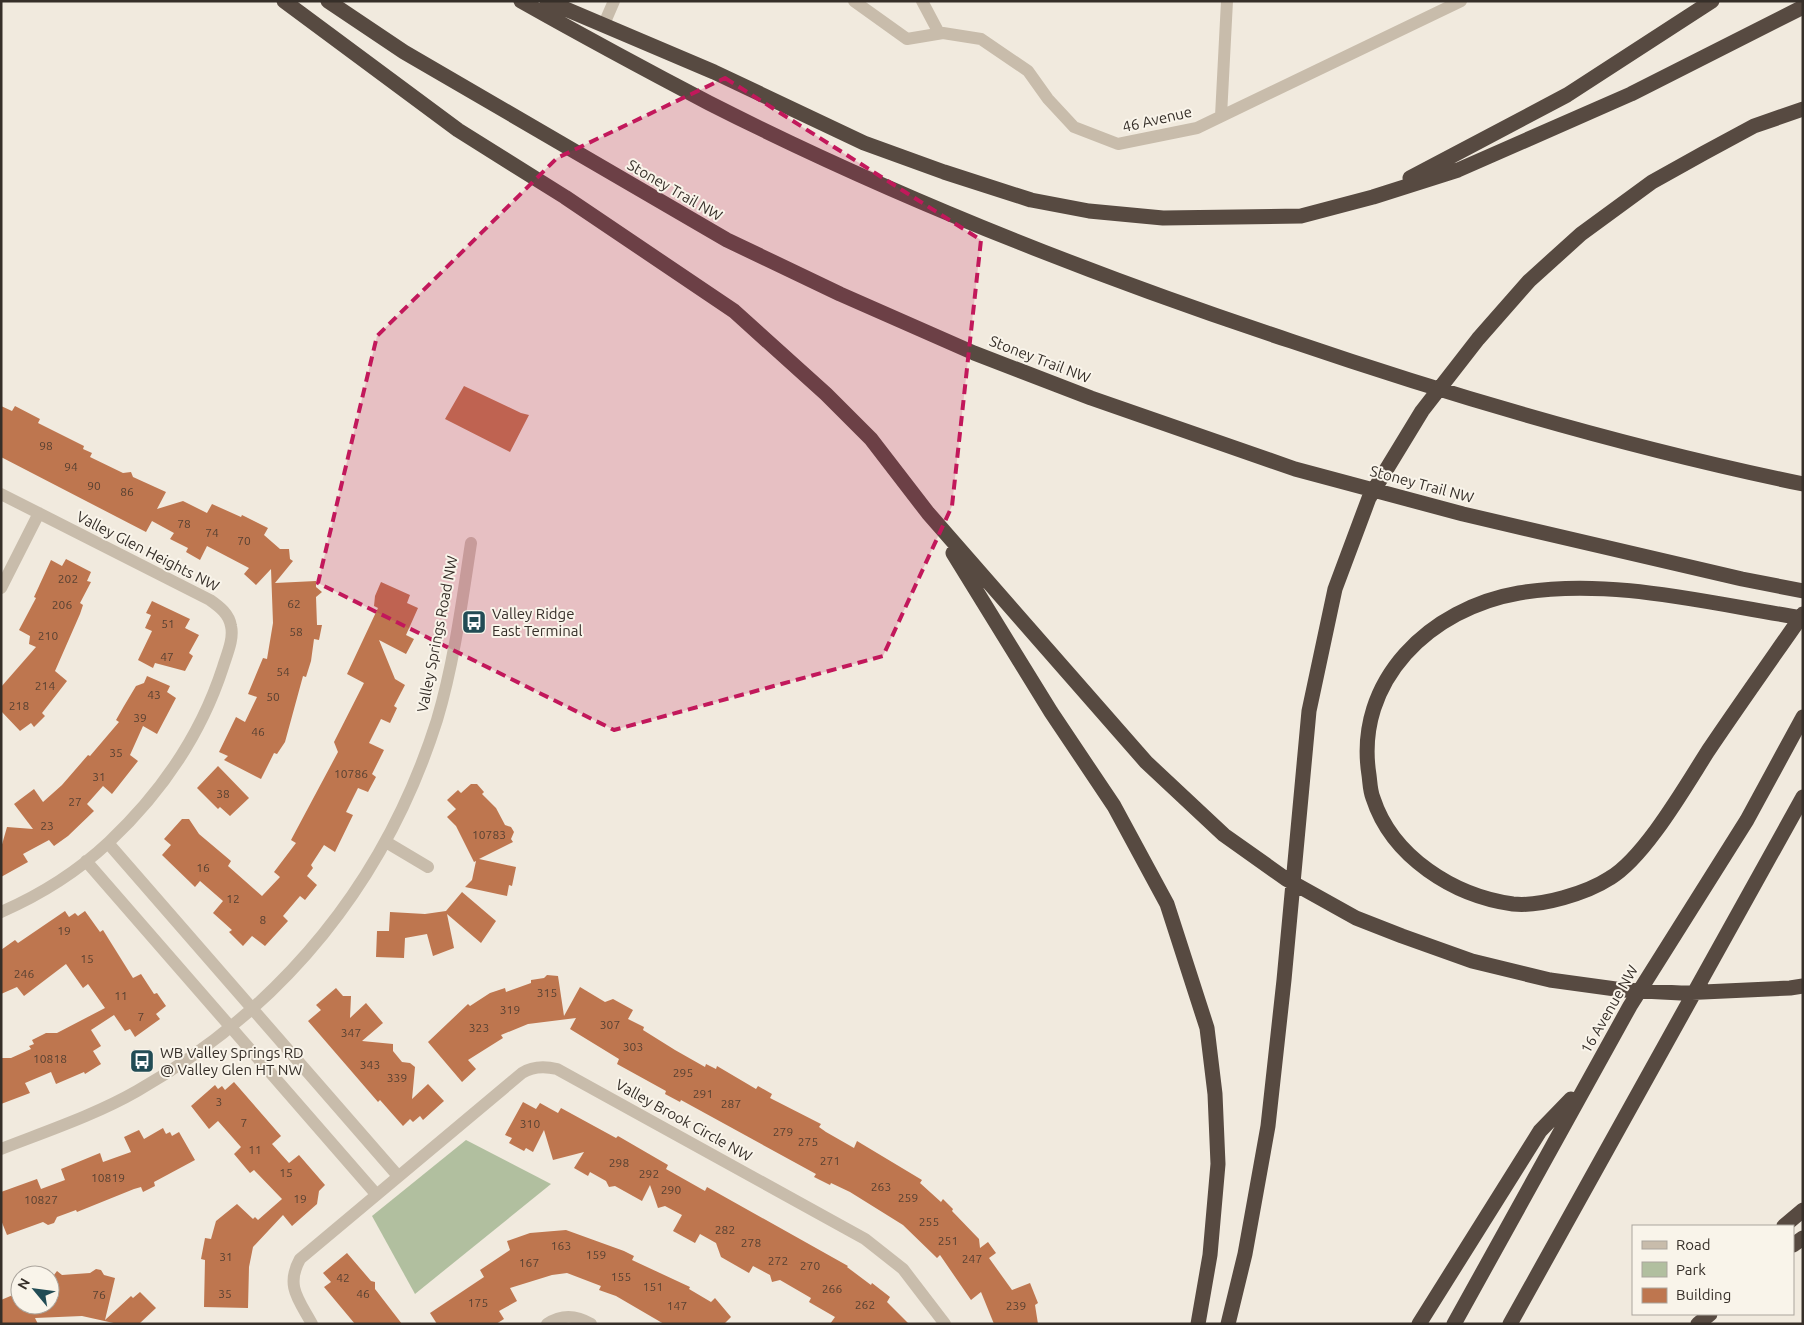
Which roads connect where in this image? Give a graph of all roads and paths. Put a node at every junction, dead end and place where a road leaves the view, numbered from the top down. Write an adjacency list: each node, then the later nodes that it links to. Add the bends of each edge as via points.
1 (284, 1): 20 (highway, via 458,130 734,311 871,439)
2 (328, 1): 23 (highway, Stoney Trail NW, via 404,52 736,244 974,353 1295,469 1463,514)
3 (521, 1): 17 (highway, via 711,104 890,187 1036,249 1190,308 1501,408)
4 (547, 1): 12 (highway)
5 (614, 1): 12 (street)
6 (854, 1): 13 (street, 46 Avenue, via 907,39)
7 (922, 1): 13 (street)
8 (1227, 1): 15 (street)
9 (1461, 1): 15 (street, 46 Avenue)
10 (1712, 1): 16 (highway, via 1567,96)
11 (1803, 7): 16 (highway, via 1631,94 1458,170)
12 (604, 24): 16 (highway, via 864,143 1032,200 1163,218 1232,218 1301,216)
13 (939, 33): 15 (street, 46 Avenue, via 981,39 1028,71 1074,127 1118,144 1197,128)
14 (1803, 109): 48 (highway, via 1754,126 1652,182 1581,234 1530,281 1478,339 1422,412 1369,498 1336,589 1309,711 1268,1126 1245,1254)
15 (1221, 116)
16 (1374, 197)
17 (1800, 484)
18 (1, 494): 19 (street, Valley Glen Heights NW)
19 (39, 513): 22 (street); 29 (street, Valley Glen Heights NW, via 210,600 226,613 232,628 218,681 185,750 150,799)
20 (928, 513): 33 (highway, via 1146,762 1224,835 1286,879 1356,918 1472,961 1550,980 1623,990 1681,993); 47 (highway, via 1051,712 1114,806 1167,904 1207,1028 1215,1094 1218,1164 1210,1255)
21 (471, 543): 28 (street, Valley Springs Road NW, via 457,629 437,718 415,781)
22 (1, 588)
23 (1803, 591)
24 (1803, 614): 25 (highway, via 1645,843 1612,878 1570,898 1516,904 1465,893 1429,870 1394,839 1372,798 1366,755 1368,720 1388,674 1412,646 1443,620 1478,604 1516,594 1562,588 1632,591 1728,607)
25 (1803, 618)
26 (1803, 717): 36 (highway, 16 Avenue NW, via 1747,820 1630,1006)
27 (1803, 798): 51 (highway)
28 (386, 842): 31 (street); 34 (street, Valley Springs Road NW, via 336,920 313,949)
29 (108, 843): 30 (street, Valley Glen Heights NW); 34 (street)
30 (86, 861): 32 (street, Valley Glen Heights NW, via 67,876); 35 (street)
31 (428, 866)
32 (1, 912)
33 (1796, 987)
34 (252, 1010): 35 (street, Valley Springs Road NW); 38 (street)
35 (231, 1028): 37 (street, Valley Springs Road NW, via 135,1092); 39 (street)
36 (1585, 1086): 49 (highway, via 1540,1131); 50 (highway, 16 Avenue NW)
37 (1, 1149)
38 (398, 1176): 39 (street, Valley Brook Circle NW); 46 (street, Valley Brook Circle NW, via 528,1069 557,1069 865,1239 903,1269)
39 (376, 1194): 43 (street, Valley Brook Circle NW, via 306,1253 296,1266 294,1290)
40 (1803, 1210): 41 (highway)
41 (1785, 1225)
42 (1709, 1315): 52 (highway)
43 (312, 1324)
44 (547, 1324): 45 (street, via 571,1316)
45 (591, 1324)
46 (945, 1324)
47 (1198, 1324)
48 (1228, 1324)
49 (1419, 1324)
50 (1454, 1324)
51 (1510, 1324)
52 (1698, 1324)

